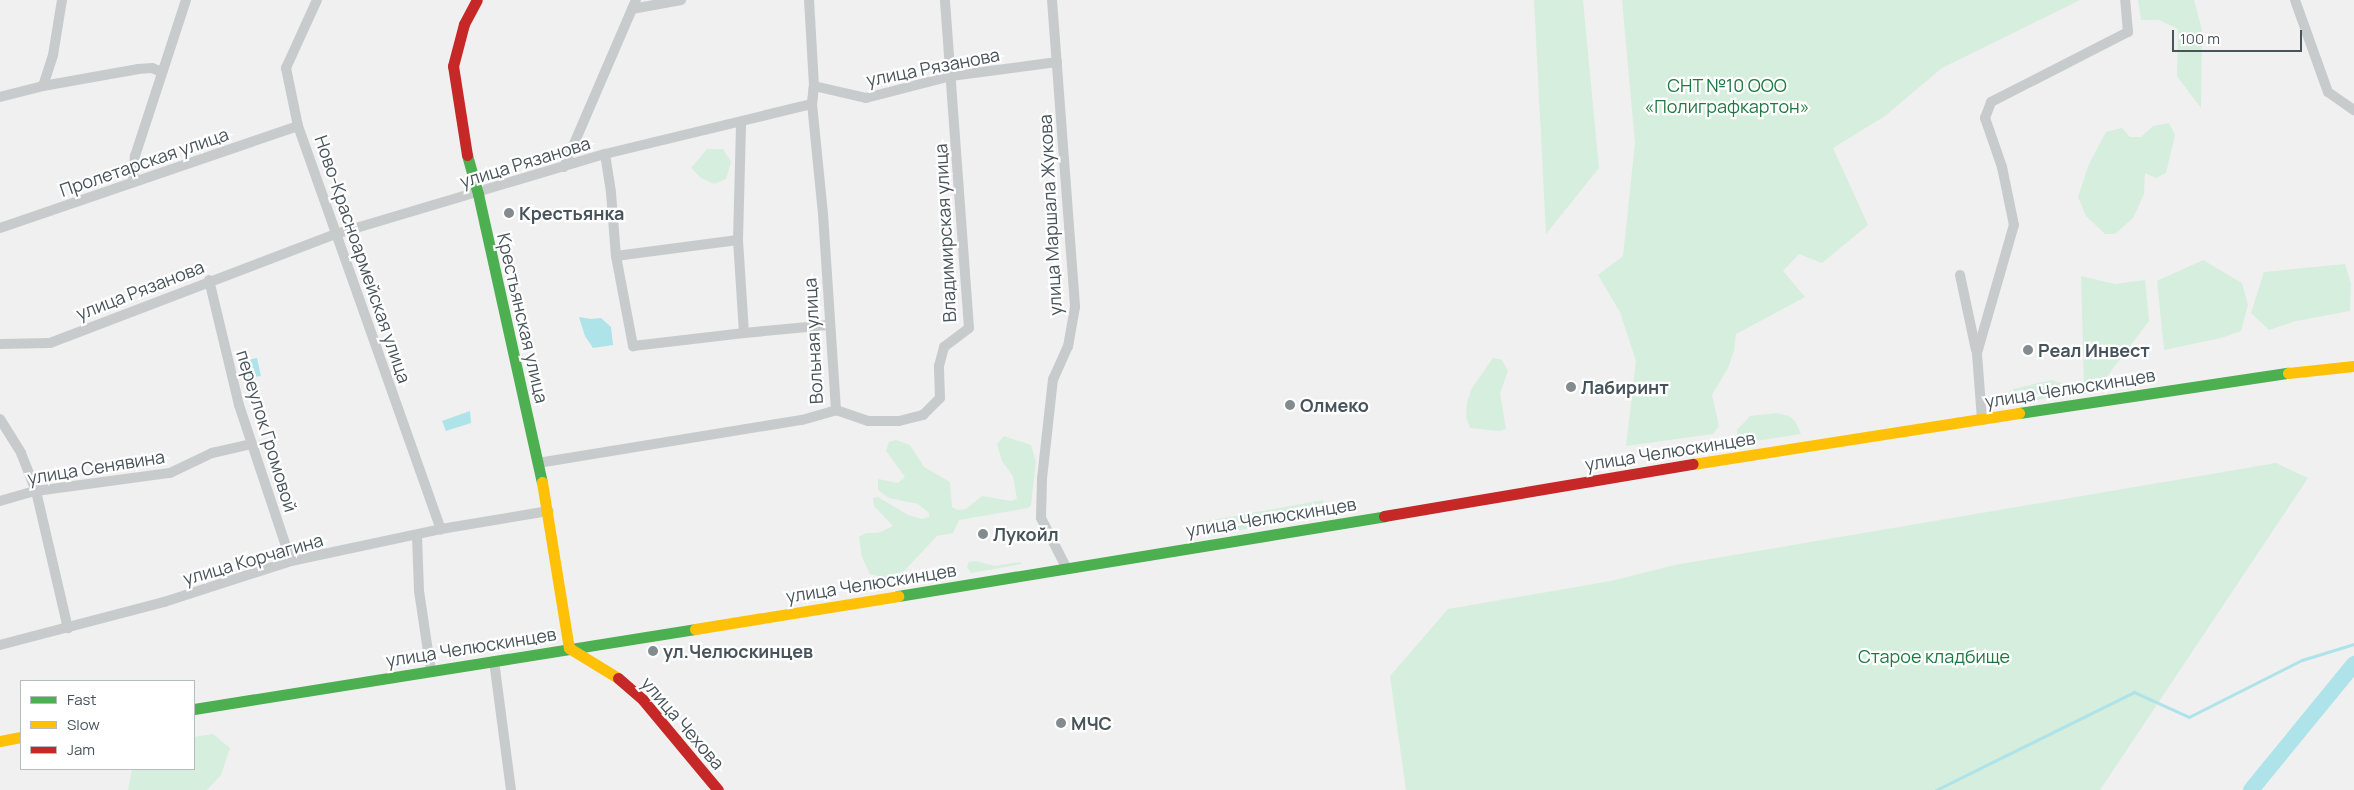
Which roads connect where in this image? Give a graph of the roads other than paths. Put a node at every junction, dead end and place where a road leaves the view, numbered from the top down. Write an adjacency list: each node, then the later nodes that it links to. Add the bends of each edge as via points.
1 (62, 0): 15 (street, via 53,55)
2 (186, 0): 13 (street)
3 (316, 0): 21 (street, Ново-Красноармейская улица, via 286,68)
4 (477, 0): 25 (main road, Крестьянская улица, via 464,24 453,66 469,166)
5 (681, 0): 11 (street)
6 (809, 0): 16 (street)
7 (944, 0): 14 (street, Владимирская улица)
8 (1052, 0): 12 (street, улица Маршала Жукова)
9 (2124, 0): 35 (street, via 2128,32 1992,102 1985,118 2002,166 2014,225)
10 (2295, 0): 19 (street, via 2328,92)
11 (634, 4): 23 (street)
12 (1057, 62): 14 (street, улица Рязанова); 48 (street, улица Маршала Жукова, via 1075,307 1068,346 1053,379 1041,518)
13 (162, 72): 15 (street, via 152,68 138,69); 24 (street, via 135,156)
14 (951, 76): 16 (street, улица Рязанова, via 866,98); 37 (street, Владимирская улица, via 969,328 944,348 938,366 940,398 924,415 899,421 868,421)
15 (43, 86): 17 (street)
16 (814, 86): 18 (street)
17 (0, 97)
18 (812, 104): 20 (street, улица Рязанова); 32 (street, Вольная улица, via 823,214)
19 (2354, 110)
20 (741, 122): 22 (street, улица Рязанова); 28 (street)
21 (298, 126): 24 (street, Пролетарская улица); 27 (street, Ново-Красноармейская улица)
22 (605, 154): 23 (street, улица Рязанова); 29 (street)
23 (564, 167): 25 (street, улица Рязанова)
24 (134, 182): 26 (street, Пролетарская улица)
25 (478, 194): 27 (street, улица Рязанова); 41 (main road, Крестьянская улица)
26 (0, 228)
27 (336, 234): 31 (street, улица Рязанова); 45 (street, Ново-Красноармейская улица)
28 (738, 240): 29 (street); 33 (street)
29 (616, 256): 33 (street, via 633,346)
30 (1960, 275): 35 (street)
31 (209, 280): 34 (street, улица Рязанова, via 50,343); 40 (street, переулок Громовой, via 239,405)
32 (829, 325): 33 (street); 37 (street, Вольная улица)
33 (744, 333)
34 (0, 344)
35 (1977, 353): 39 (street)
36 (2354, 366): 39 (main road, улица Челюскинцев, via 2273,374)
37 (836, 410): 41 (street, Вольная улица, via 802,420)
38 (0, 419): 42 (street, via 21,452)
39 (1982, 420): 48 (main road, улица Челюскинцев, via 1719,460)
40 (252, 444): 42 (street, улица Сенявина, via 212,453 170,473); 47 (street, переулок Громовой)
41 (538, 463): 44 (main road, Крестьянская улица)
42 (36, 491): 43 (street, улица Сенявина); 49 (street)
43 (0, 501)
44 (548, 511): 45 (street, улица Корчагина); 51 (main road, Крестьянская улица)
45 (441, 529): 46 (street, улица Корчагина)
46 (417, 536): 47 (street, улица Корчагина); 53 (street, via 419,591)
47 (291, 561): 49 (street, улица Корчагина, via 164,602)
48 (1067, 569): 51 (main road, улица Челюскинцев)
49 (68, 628): 50 (street, улица Корчагина)
50 (0, 645)
51 (569, 648): 52 (main road, улица Челюскинцев); 58 (main road, улица Чехова, via 619,679 643,700)
52 (494, 661): 53 (main road, улица Челюскинцев); 57 (street)
53 (430, 671): 54 (main road, улица Челюскинцев)
54 (195, 709)
55 (20, 738): 56 (main road)
56 (0, 741)
57 (511, 790)
58 (718, 790)

